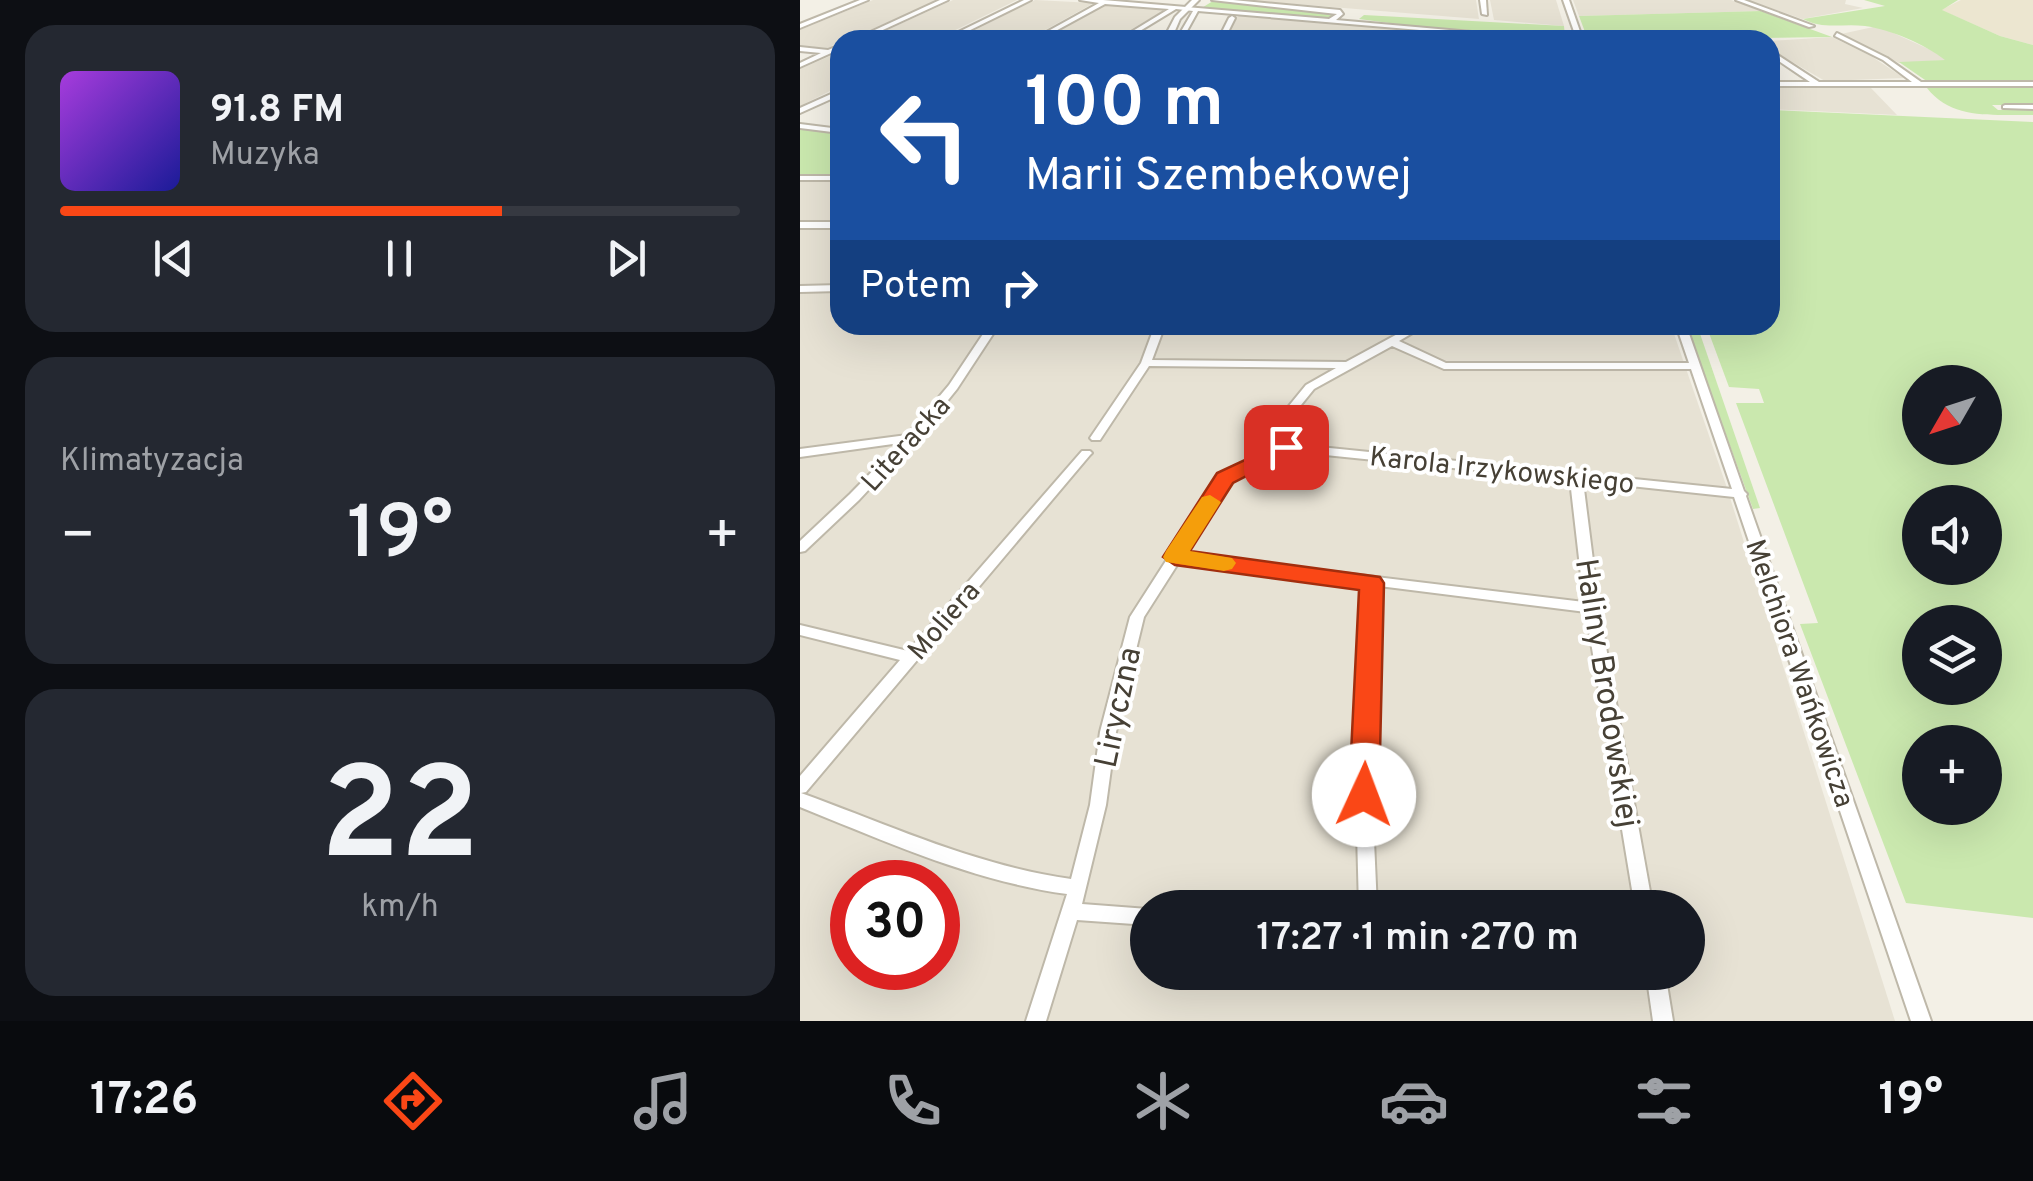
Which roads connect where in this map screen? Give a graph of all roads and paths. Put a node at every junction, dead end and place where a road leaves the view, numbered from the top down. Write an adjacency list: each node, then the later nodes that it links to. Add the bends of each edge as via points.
1 (866, 0): 16 (street)
2 (945, 0): 18 (street)
3 (1028, 0): 19 (street)
4 (1084, 0): 10 (street)
5 (1205, 0): 11 (street)
6 (1215, 0): 15 (street, via 1338,10)
7 (1483, 0): 13 (street)
8 (1566, 0): 25 (street)
9 (1739, 0): 17 (street)
10 (1104, 2): 12 (street); 20 (street)
11 (1193, 7): 12 (street); 15 (street); 22 (street)
12 (1175, 8): 21 (street)
13 (1485, 14)
14 (1232, 18): 23 (street)
15 (1330, 21): 24 (street)
16 (800, 26)
17 (1811, 26)
18 (878, 30)
19 (966, 30)
20 (1053, 30)
21 (1138, 30)
22 (1174, 30)
23 (1226, 30)
24 (1420, 30)
25 (1576, 30)
26 (1837, 36): 33 (street)
27 (800, 49): 28 (street)
28 (830, 52): 30 (street)
29 (1780, 59): 32 (street)
30 (800, 65)
31 (1780, 84): 32 (street)
32 (1819, 84): 33 (street)
33 (1919, 84): 34 (street)
34 (2033, 84)
35 (830, 97): 38 (street)
36 (2005, 107): 37 (street)
37 (2033, 107)
38 (800, 111)
39 (800, 126): 40 (street)
40 (830, 130)
41 (800, 178): 42 (street)
42 (830, 178)
43 (800, 225): 44 (street)
44 (830, 225)
45 (830, 288): 46 (street)
46 (800, 289)
47 (988, 335): 55 (street, Literacka)
48 (1156, 335): 52 (street)
49 (1404, 335): 51 (street)
50 (1684, 335): 54 (street, Melchiora Wańkowicza)
51 (1392, 342): 53 (street); 54 (street, via 1444,366)
52 (1146, 363): 53 (street); 56 (street)
53 (1348, 365): 57 (street, Karola Irzykowskiego, via 1310,387 1263,445)
54 (1695, 366): 61 (street, Melchiora Wańkowicza)
55 (914, 438): 58 (street); 62 (street, Literacka)
56 (1096, 438)
57 (1286, 447): 60 (street, Karola Irzykowskiego); 63 (street, Liryczna, via 1225,478)
58 (800, 454)
59 (1086, 454): 67 (street, Moliera)
60 (1576, 478): 61 (street, Karola Irzykowskiego); 65 (street, Haliny Brodowskiej)
61 (1741, 494): 78 (street, Melchiora Wańkowicza)
62 (800, 548)
63 (1175, 557): 64 (street); 70 (street, Liryczna, via 1128,646)
64 (1372, 583): 65 (street); 71 (street)
65 (1592, 608): 72 (street, Haliny Brodowskiej)
66 (800, 630): 67 (street)
67 (910, 657): 68 (street, Moliera)
68 (800, 788)
69 (800, 800): 70 (street, via 971,866 1032,884)
70 (1078, 888): 73 (street, Liryczna)
71 (1367, 890)
72 (1641, 890)
73 (1072, 911): 74 (street); 76 (street, Liryczna)
74 (1130, 915)
75 (1658, 990): 77 (street)
76 (1036, 1021)
77 (1662, 1021)
78 (1920, 1021)

